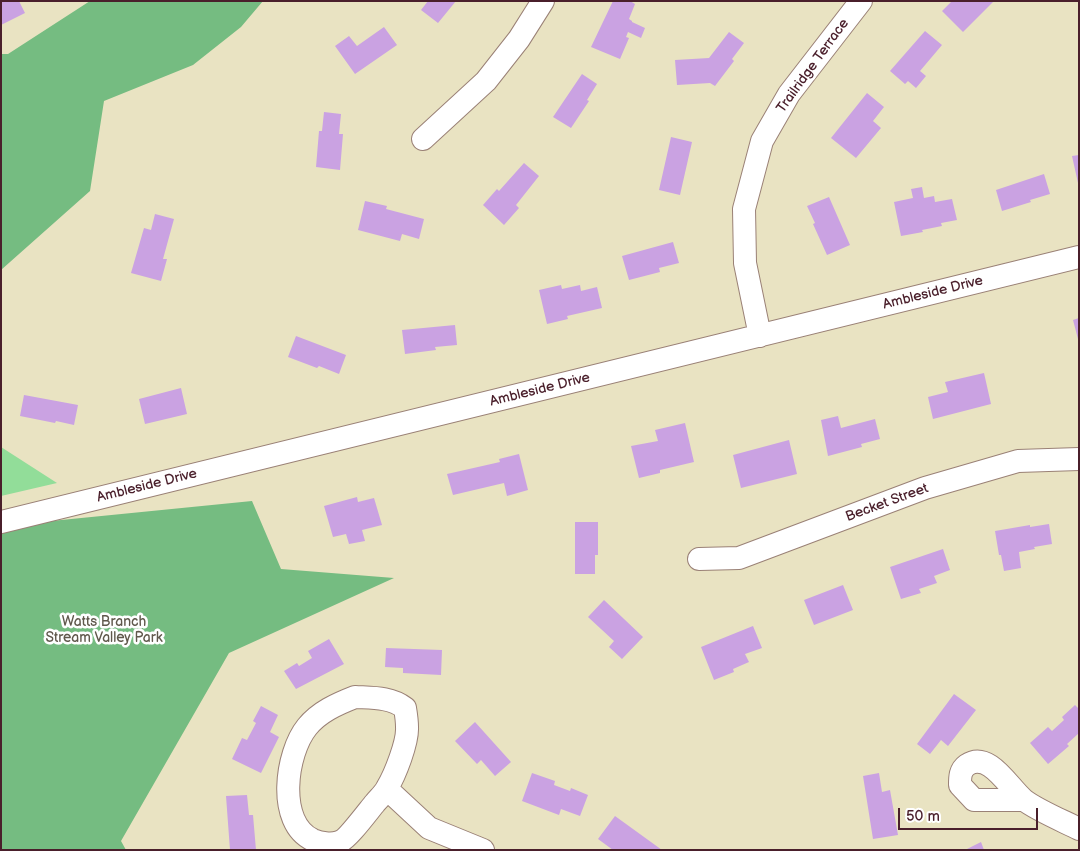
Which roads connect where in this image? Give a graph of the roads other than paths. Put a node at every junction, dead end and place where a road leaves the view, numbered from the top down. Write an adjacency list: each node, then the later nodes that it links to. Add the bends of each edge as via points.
1 (542, 1): 3 (street, via 519,39 486,81)
2 (862, 1): 5 (street, Trailridge Terrace, via 789,94 762,142 744,209 745,263)
3 (423, 139)
4 (1079, 257): 5 (street, Ambleside Drive)
5 (760, 336): 7 (street, Ambleside Drive)
6 (1079, 459): 8 (street, Becket Street, via 1018,461 925,488 739,558)
7 (1, 522)
8 (699, 559)
9 (387, 789): 9 (street, via 342,841 318,842 307,837 301,832 291,810 288,780 295,748 306,727 336,704 355,697 383,698 405,708 407,729 400,760); 12 (street, via 429,828)
10 (1024, 800): 11 (street)
11 (1079, 829)
12 (483, 850)

